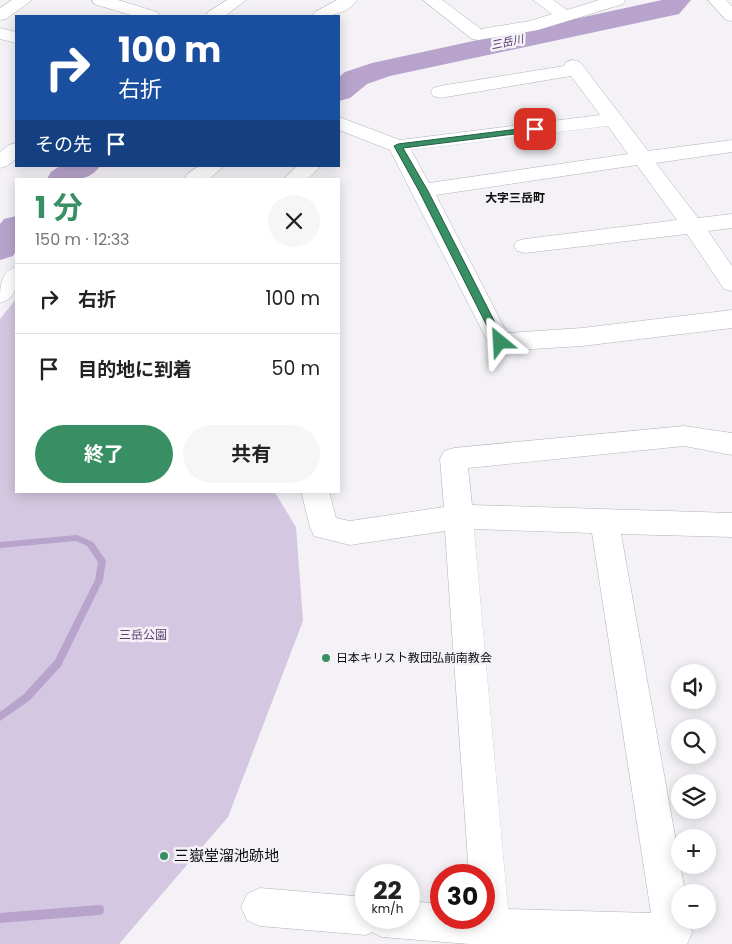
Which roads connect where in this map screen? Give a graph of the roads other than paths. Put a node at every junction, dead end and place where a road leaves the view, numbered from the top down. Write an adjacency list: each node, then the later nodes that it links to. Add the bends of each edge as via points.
1 (24, 0): 8 (street)
2 (238, 0): 10 (street)
3 (348, 0): 11 (street)
4 (432, 0): 12 (street, via 478,35 532,26)
5 (541, 0): 12 (street)
6 (617, 0): 12 (street)
7 (106, 1): 9 (street)
8 (0, 15)
9 (148, 15)
10 (216, 15)
11 (323, 15)
12 (564, 16)
13 (0, 33): 14 (street)
14 (15, 38)
15 (440, 92): 16 (street, via 575,68)
16 (614, 119): 22 (street); 25 (street)
17 (340, 123): 22 (street)
18 (340, 127): 21 (street, via 344,141)
19 (0, 136): 20 (street)
20 (15, 141)
21 (340, 144)
22 (398, 146): 31 (street)
23 (732, 146): 25 (street)
24 (15, 150): 26 (street)
25 (643, 157): 31 (street); 33 (street)
26 (0, 162)
27 (212, 167): 29 (street)
28 (310, 167): 30 (street)
29 (196, 178)
30 (295, 178)
31 (423, 191): 38 (street, via 500,342 582,337)
32 (732, 221): 33 (street)
33 (693, 226): 34 (street); 36 (street)
34 (525, 246)
35 (15, 276): 37 (street)
36 (732, 282)
37 (0, 296)
38 (732, 319)
39 (732, 444): 41 (street, via 684,436 454,459)
40 (316, 493): 41 (street, via 324,527 350,533)
41 (458, 517): 42 (street); 44 (street)
42 (605, 522): 43 (street); 47 (street, via 673,933)
43 (732, 525)
44 (486, 864)
45 (260, 907): 46 (street)
46 (355, 915)
47 (495, 927)

